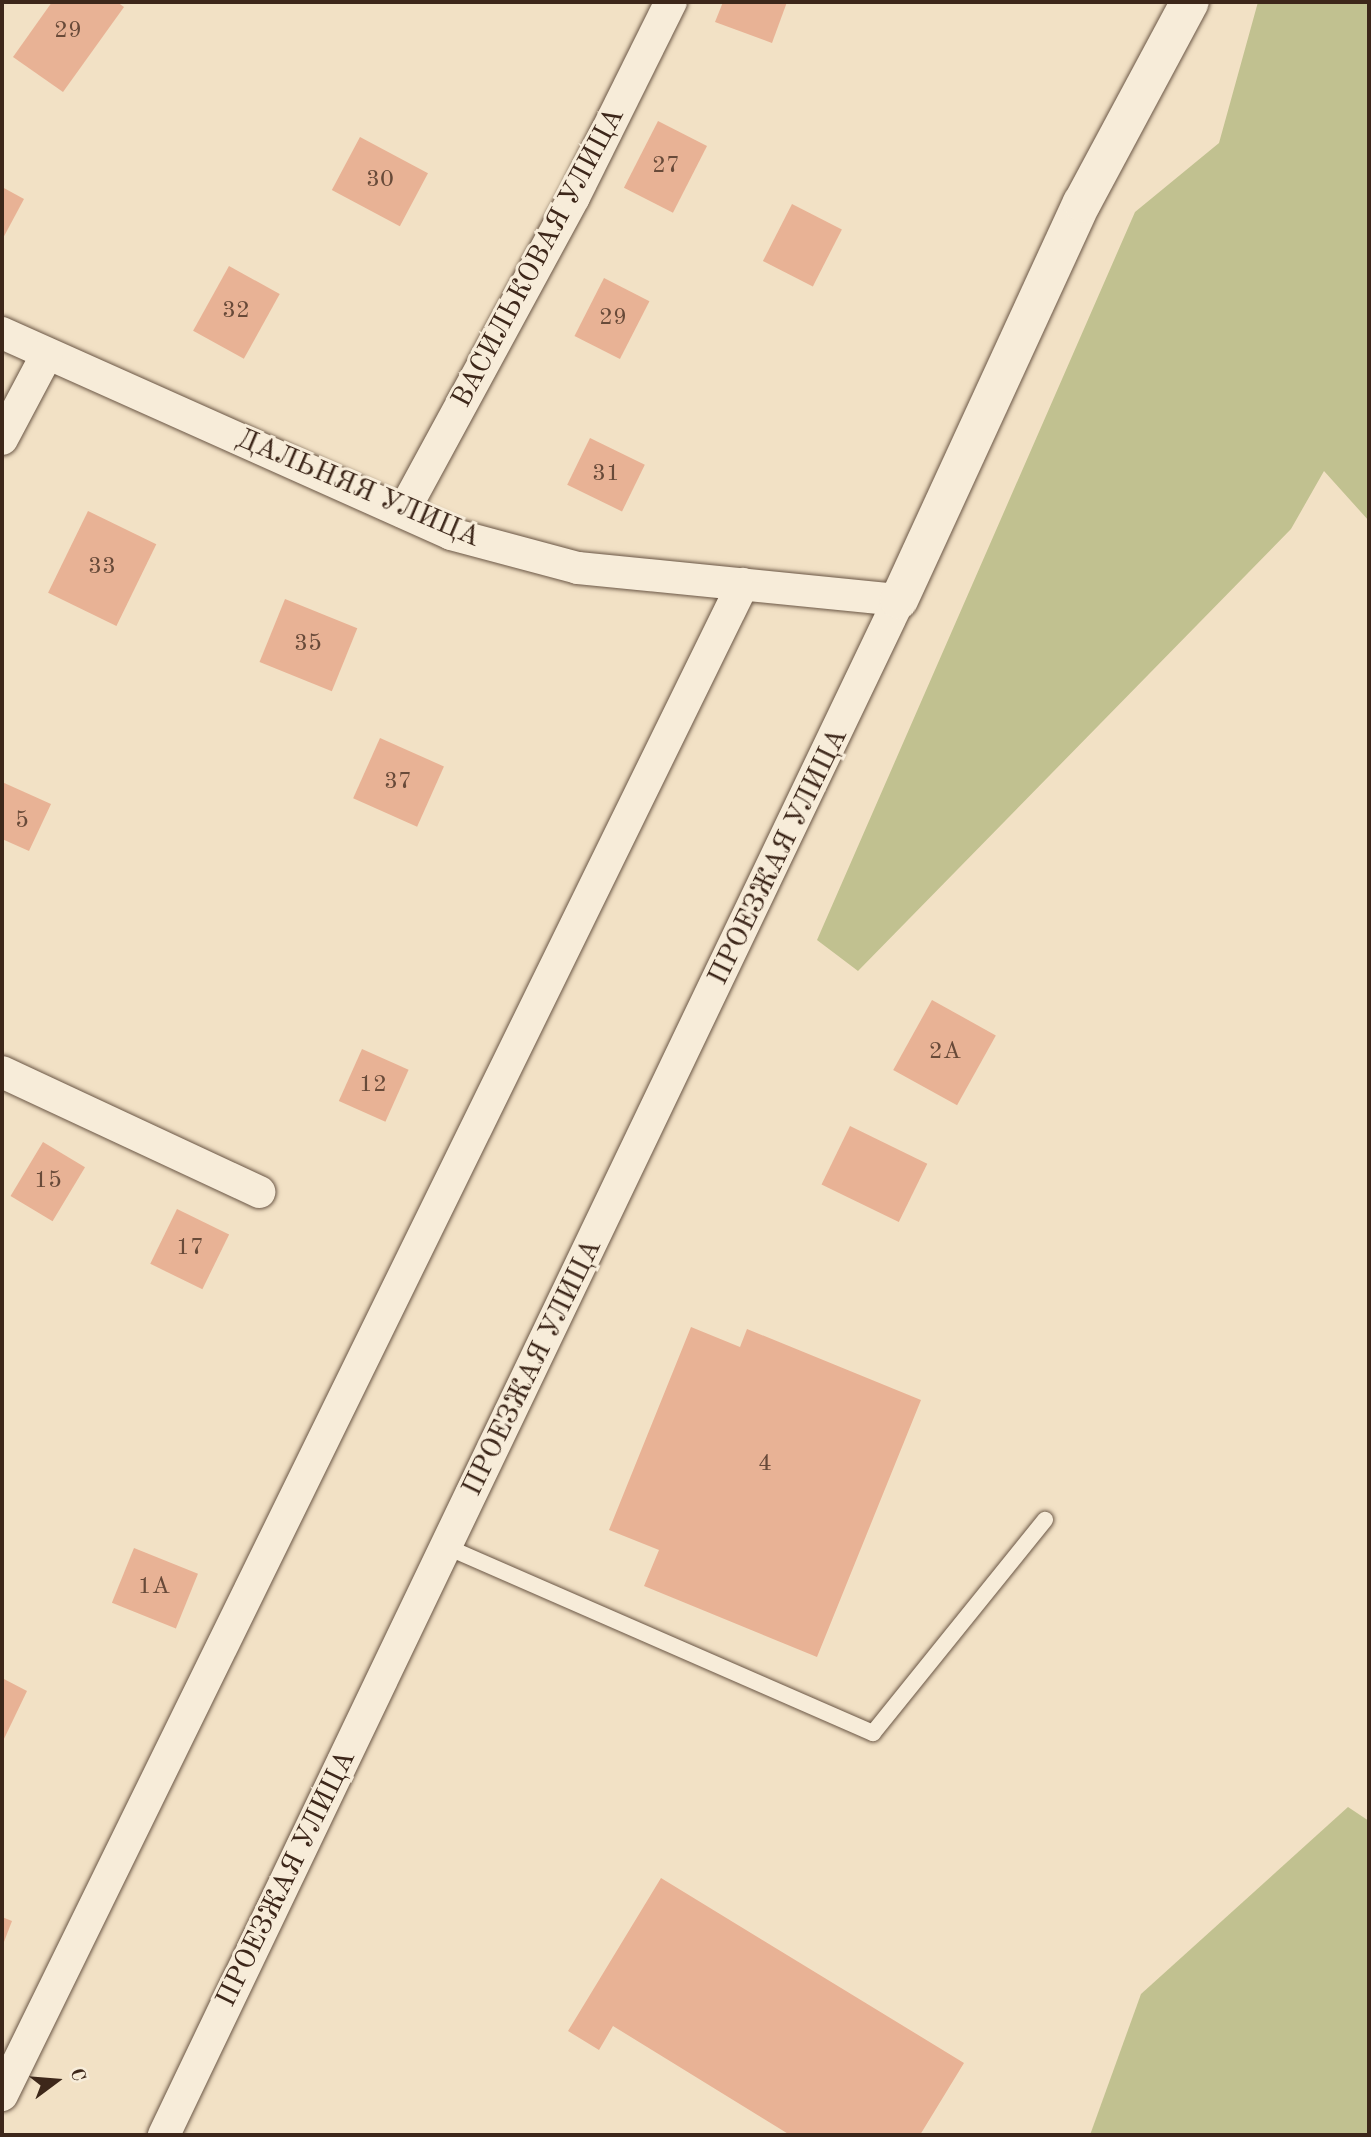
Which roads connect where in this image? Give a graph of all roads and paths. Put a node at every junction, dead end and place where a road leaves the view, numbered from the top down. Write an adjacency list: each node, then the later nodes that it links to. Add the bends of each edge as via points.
1 (671, 2): 6 (street, ВАСИЛЬКОВАЯ УЛИЦА, via 574,197)
2 (1190, 2): 8 (street, via 1082,203)
3 (2, 333): 4 (street, ДАЛЬНЯЯ УЛИЦА)
4 (47, 354): 5 (street); 6 (street, ДАЛЬНЯЯ УЛИЦА)
5 (2, 439)
6 (403, 512): 7 (street, ДАЛЬНЯЯ УЛИЦА, via 451,534 578,568)
7 (743, 584): 8 (street, ДАЛЬНЯЯ УЛИЦА); 13 (street)
8 (899, 600): 12 (street, ПРОЕЗЖАЯ УЛИЦА)
9 (2, 1072): 10 (street)
10 (259, 1192)
11 (1045, 1520): 12 (lane, via 873,1733)
12 (447, 1547): 14 (street, ПРОЕЗЖАЯ УЛИЦА)
13 (2, 2095)
14 (164, 2135)

